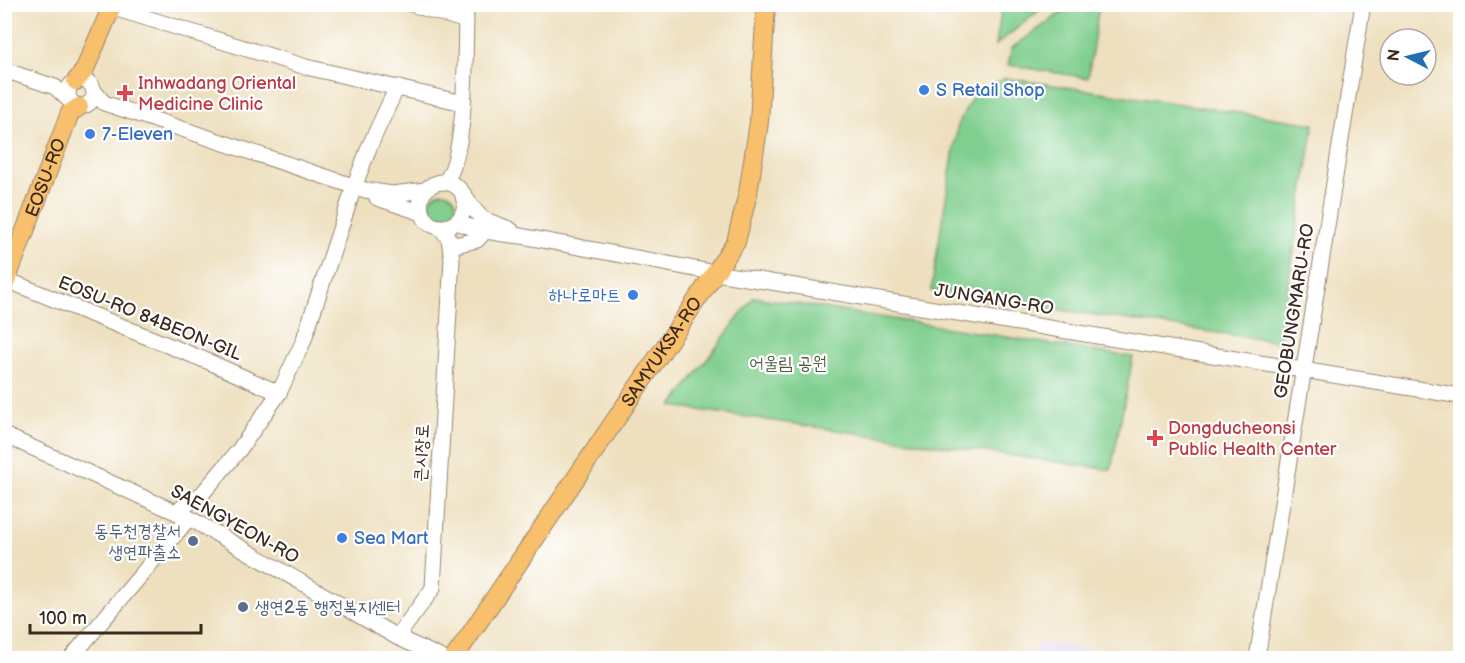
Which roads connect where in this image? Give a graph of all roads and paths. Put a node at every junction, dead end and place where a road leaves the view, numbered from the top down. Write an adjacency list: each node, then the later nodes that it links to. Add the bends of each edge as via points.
1 (411, 4): 6 (street)
2 (466, 4): 6 (street)
3 (766, 4): 20 (main road, SAMYUKSA-RO, via 759,122 748,193 736,242)
4 (1364, 4): 22 (street, GEOBUNGMARU-RO)
5 (108, 6): 8 (street, via 306,67); 9 (main road, EOSU-RO)
6 (466, 21): 10 (street)
7 (4, 70): 9 (street)
8 (397, 87): 10 (street); 12 (street, via 370,145)
9 (81, 94): 12 (street); 21 (main road, EOSU-RO)
10 (463, 104): 11 (street, via 454,166)
11 (455, 188): 13 (street, via 432,185); 15 (street, via 465,199 464,212); 18 (street, via 482,216)
12 (360, 189): 13 (street, via 392,194); 14 (street); 23 (street, via 303,342)
13 (426, 190): 14 (street, via 421,201)
14 (422, 213): 16 (street)
15 (457, 222): 16 (street); 17 (street); 19 (street, 큰시장로)
16 (440, 227): 19 (street)
17 (485, 231): 18 (street); 19 (street, via 477,240)
18 (521, 236): 20 (street, JUNGANG-RO)
19 (453, 252): 27 (street, 큰시장로, via 433,588)
20 (716, 273): 22 (street, JUNGANG-RO); 30 (main road, SAMYUKSA-RO)
21 (5, 282): 23 (street, EOSU-RO 84BEON-GIL)
22 (1304, 370): 24 (street, JUNGANG-RO); 31 (street, GEOBUNGMARU-RO)
23 (279, 393): 26 (street, via 239,450)
24 (1461, 396)
25 (4, 435): 26 (street, SAENGYEON-RO)
26 (183, 515): 27 (street, SAENGYEON-RO); 28 (street)
27 (397, 638): 29 (street, SAENGYEON-RO)
28 (71, 658)
29 (442, 658)
30 (454, 658)
31 (1257, 658)

